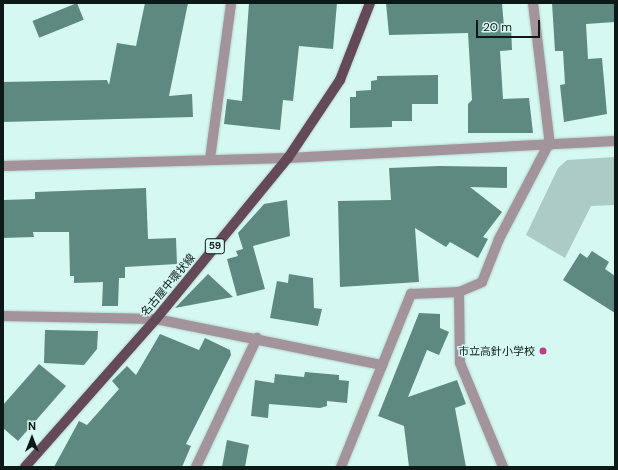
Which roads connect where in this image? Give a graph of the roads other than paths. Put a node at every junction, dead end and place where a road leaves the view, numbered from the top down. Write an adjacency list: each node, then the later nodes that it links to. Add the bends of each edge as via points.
1 (231, 3): 7 (street)
2 (370, 3): 6 (main road, 名古屋中環状線 / 59, via 340,80)
3 (533, 3): 5 (street)
4 (615, 141): 5 (street)
5 (549, 146): 6 (street); 9 (street, via 499,239 482,282)
6 (288, 158): 7 (street); 11 (main road, 名古屋中環状線 / 59)
7 (210, 159): 8 (street)
8 (3, 166)
9 (460, 292): 13 (street, via 411,294); 17 (street, via 460,363)
10 (3, 316): 11 (street)
11 (156, 319): 12 (street); 14 (main road, 名古屋中環状線 / 59)
12 (257, 338): 13 (street); 15 (street)
13 (382, 365): 16 (street)
14 (25, 467)
15 (196, 467)
16 (341, 467)
17 (503, 467)

